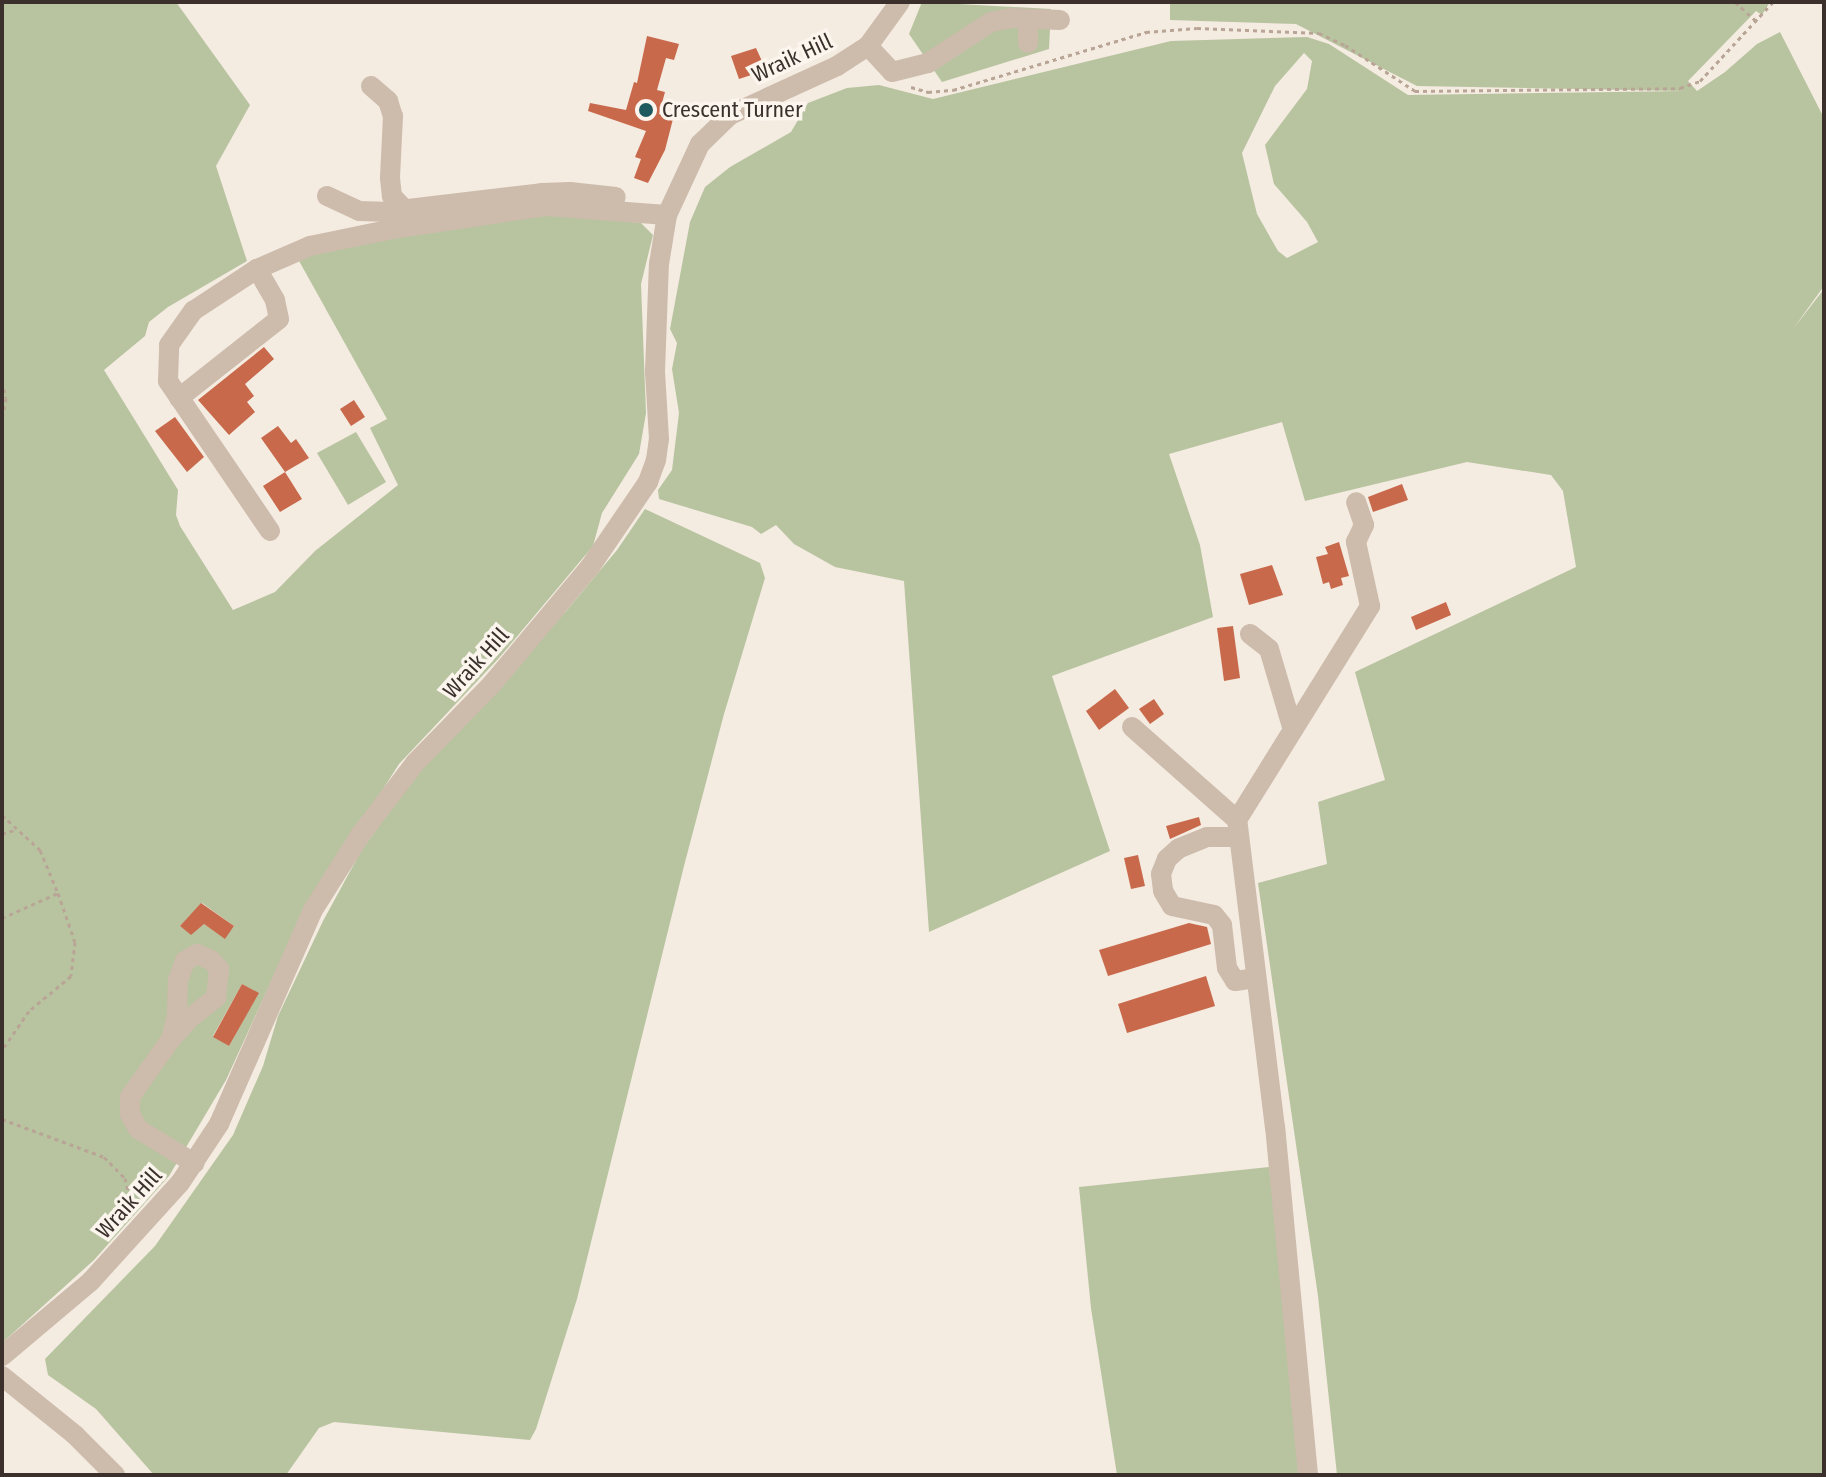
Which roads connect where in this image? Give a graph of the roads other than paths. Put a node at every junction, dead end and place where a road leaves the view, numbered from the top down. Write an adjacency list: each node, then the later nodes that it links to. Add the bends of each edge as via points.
1 (900, 2): 5 (street, Wraik Hill)
2 (1028, 19): 3 (street); 4 (street); 5 (street, via 991,22 928,63 892,72)
3 (1060, 20)
4 (1028, 43)
5 (868, 46): 9 (street, Wraik Hill, via 837,66 730,115 700,144)
6 (371, 86): 8 (street, via 388,101 393,116 392,196)
7 (327, 196): 8 (street, via 359,211)
8 (405, 210): 9 (street, via 570,192)
9 (669, 210): 10 (street, via 546,206 310,246); 20 (street, Wraik Hill, via 659,264 659,439 648,482 590,567 492,684 415,763 361,834 313,910 219,1124)
10 (257, 269): 11 (street, via 193,311 169,345 168,381); 11 (street, via 279,319)
11 (179, 398): 13 (street)
12 (1356, 502): 16 (street, via 1364,525 1356,542 1370,606)
13 (270, 531)
14 (1250, 634): 16 (street, via 1269,649)
15 (1132, 727): 17 (street)
16 (1293, 730): 17 (street)
17 (1238, 829): 18 (street); 18 (street, via 1178,849 1161,874 1163,891 1172,906 1214,915 1222,925 1227,968 1235,981)
18 (1256, 978): 24 (street)
19 (171, 1039): 20 (street, via 130,1097 130,1114 138,1129)
20 (194, 1163): 21 (street, Wraik Hill, via 91,1281)
21 (2, 1356)
22 (2, 1376): 23 (street)
23 (115, 1475)
24 (1308, 1475)

